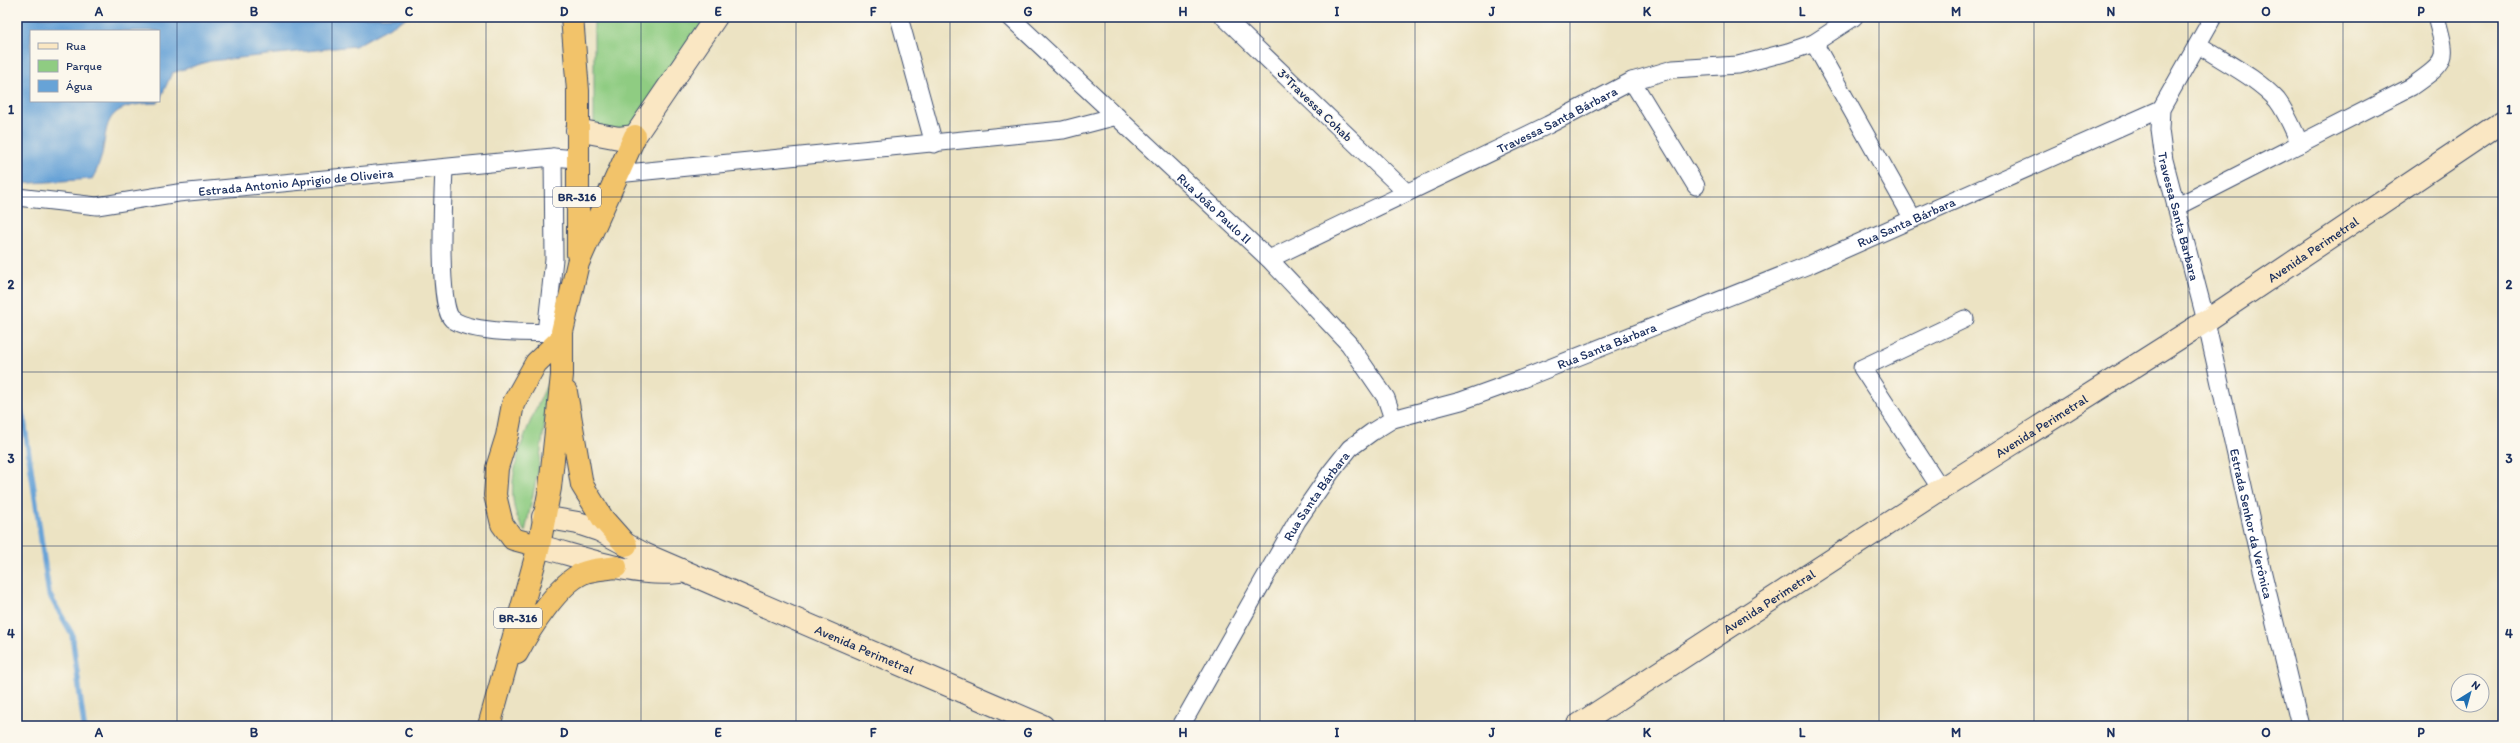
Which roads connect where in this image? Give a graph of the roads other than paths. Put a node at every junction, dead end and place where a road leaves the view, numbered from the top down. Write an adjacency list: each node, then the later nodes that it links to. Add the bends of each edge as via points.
1 (572, 17): 15 (highway, BR-316, via 578,91)
2 (716, 17): 16 (main road)
3 (899, 17): 17 (street)
4 (1010, 17): 13 (street, Rua João Paulo II)
5 (1224, 17): 24 (street, 3ªTravessa Cohab)
6 (1854, 17): 9 (street, Travessa Santa Bárbara)
7 (2213, 17): 10 (street)
8 (2436, 17): 18 (street, via 2445,50 2441,63 2431,73 2411,87)
9 (1814, 43): 11 (street, Travessa Santa Bárbara, via 1738,65 1673,69); 27 (street)
10 (2199, 44): 12 (street); 18 (street, via 2254,80 2277,100 2290,120)
11 (1632, 81): 23 (street); 24 (street, Travessa Santa Bárbara, via 1548,125)
12 (2161, 109): 26 (street, Travessa Santa Barbara, via 2160,130 2164,160); 27 (street, Rua Santa Bárbara)
13 (1117, 116): 17 (street, via 1063,130); 28 (street, Rua João Paulo II)
14 (2503, 120): 31 (main road, Avenida Perimetral)
15 (577, 130): 16 (main road, via 619,138); 20 (highway, BR-316)
16 (635, 136): 22 (highway)
17 (934, 144): 22 (street)
18 (2300, 144): 26 (street)
19 (553, 157): 20 (street, Estrada Antonio Aprigio de Oliveira); 21 (street, Estrada Antonio Aprigio de Oliveira); 32 (street)
20 (576, 159): 29 (highway, BR-316)
21 (444, 169): 25 (street, Estrada Antonio Aprigio de Oliveira, via 178,193 97,206); 32 (street, via 442,280 445,307 451,318 465,325 493,330)
22 (617, 174): 29 (highway)
23 (1696, 186)
24 (1406, 192): 28 (street, Travessa Santa Bárbara)
25 (17, 197)
26 (2176, 207): 31 (street, Travessa Santa Barbara)
27 (1913, 219): 34 (street, Rua Santa Bárbara, via 1811,264 1522,379 1461,401)
28 (1269, 259): 34 (street, Rua João Paulo II, via 1349,344 1386,398)
29 (578, 263): 32 (highway, BR-316)
30 (1965, 319): 35 (street, via 1862,368)
31 (2206, 321): 35 (main road, Avenida Perimetral); 46 (street, Estrada Senhor da Verônica)
32 (557, 335): 33 (highway, BR-316); 38 (highway, via 536,363 513,404 497,468 495,495 502,524 514,539)
33 (562, 375): 36 (highway, BR-316, via 550,488); 37 (highway, via 572,418 582,485 603,519)
34 (1393, 420): 44 (street, Rua Santa Bárbara, via 1350,448 1297,521)
35 (1940, 489): 45 (main road, Avenida Perimetral)
36 (543, 517): 37 (main road, Avenida Perimetral, via 578,522); 38 (highway, BR-316)
37 (626, 545): 40 (main road, Avenida Perimetral)
38 (539, 546): 39 (main road); 41 (highway, BR-316)
39 (616, 567): 40 (main road, via 659,574); 41 (highway, via 583,573 544,608)
40 (686, 572): 43 (main road, Avenida Perimetral)
41 (498, 689): 42 (highway, BR-316)
42 (489, 726)
43 (1043, 726)
44 (1181, 726)
45 (1578, 726)
46 (2300, 726)

